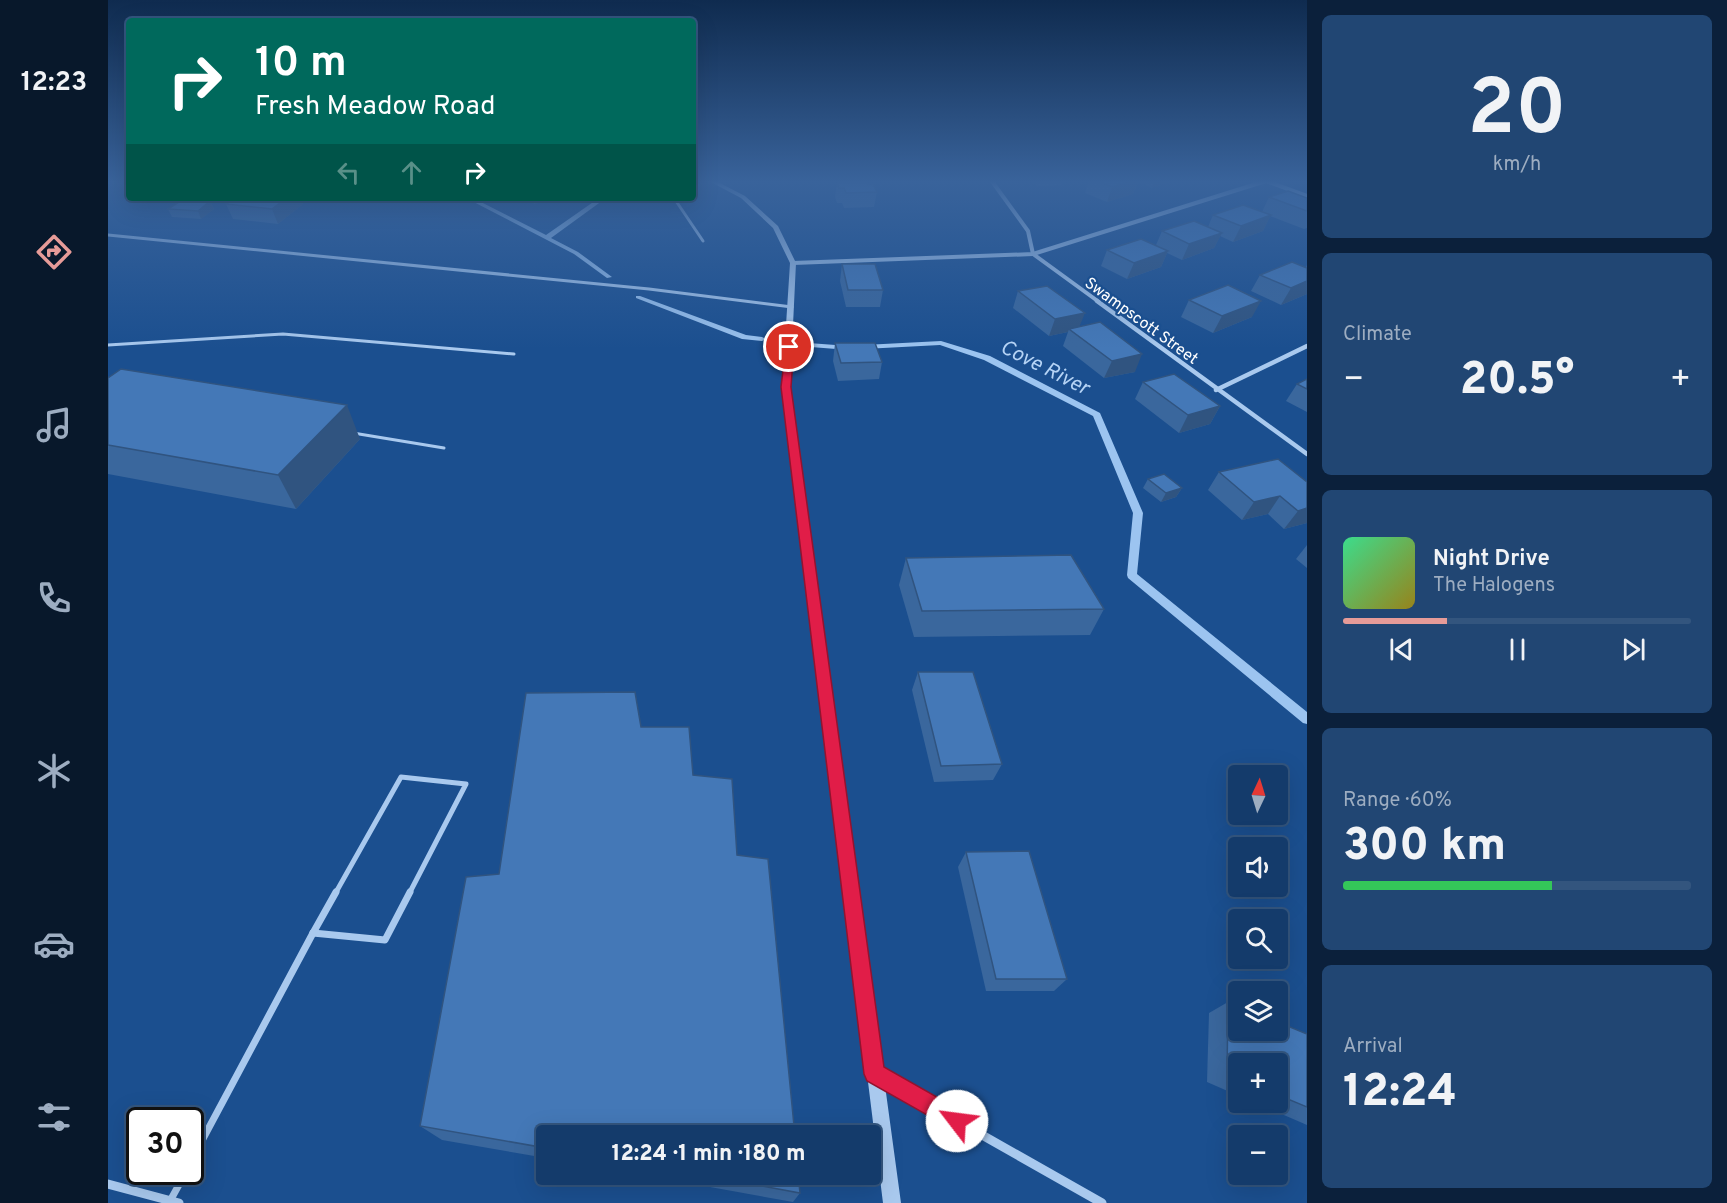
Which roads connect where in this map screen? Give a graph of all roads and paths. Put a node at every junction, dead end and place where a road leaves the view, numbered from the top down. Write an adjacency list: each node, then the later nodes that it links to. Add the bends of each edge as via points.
1 (119, 236): 9 (lane)
2 (700, 236): 6 (lane)
3 (780, 236): 8 (street)
4 (1029, 236): 7 (street)
5 (1090, 236): 7 (street)
6 (703, 241)
7 (1033, 254): 8 (street); 13 (street, Swampscott Street)
8 (793, 263): 9 (street)
9 (792, 307): 18 (street, via 786,387)
10 (108, 345): 12 (lane, via 283,334)
11 (1307, 346): 13 (street)
12 (514, 354)
13 (1216, 390): 16 (street, Swampscott Street)
14 (352, 432): 15 (lane)
15 (444, 448)
16 (1307, 454)
17 (313, 933): 17 (lane, via 401,777 466,784 385,940); 19 (lane)
18 (874, 1074): 23 (street); 24 (street)
19 (204, 1137)
20 (108, 1184): 22 (street)
21 (181, 1185): 22 (lane)
22 (175, 1202)
23 (892, 1203)
24 (1102, 1203)

